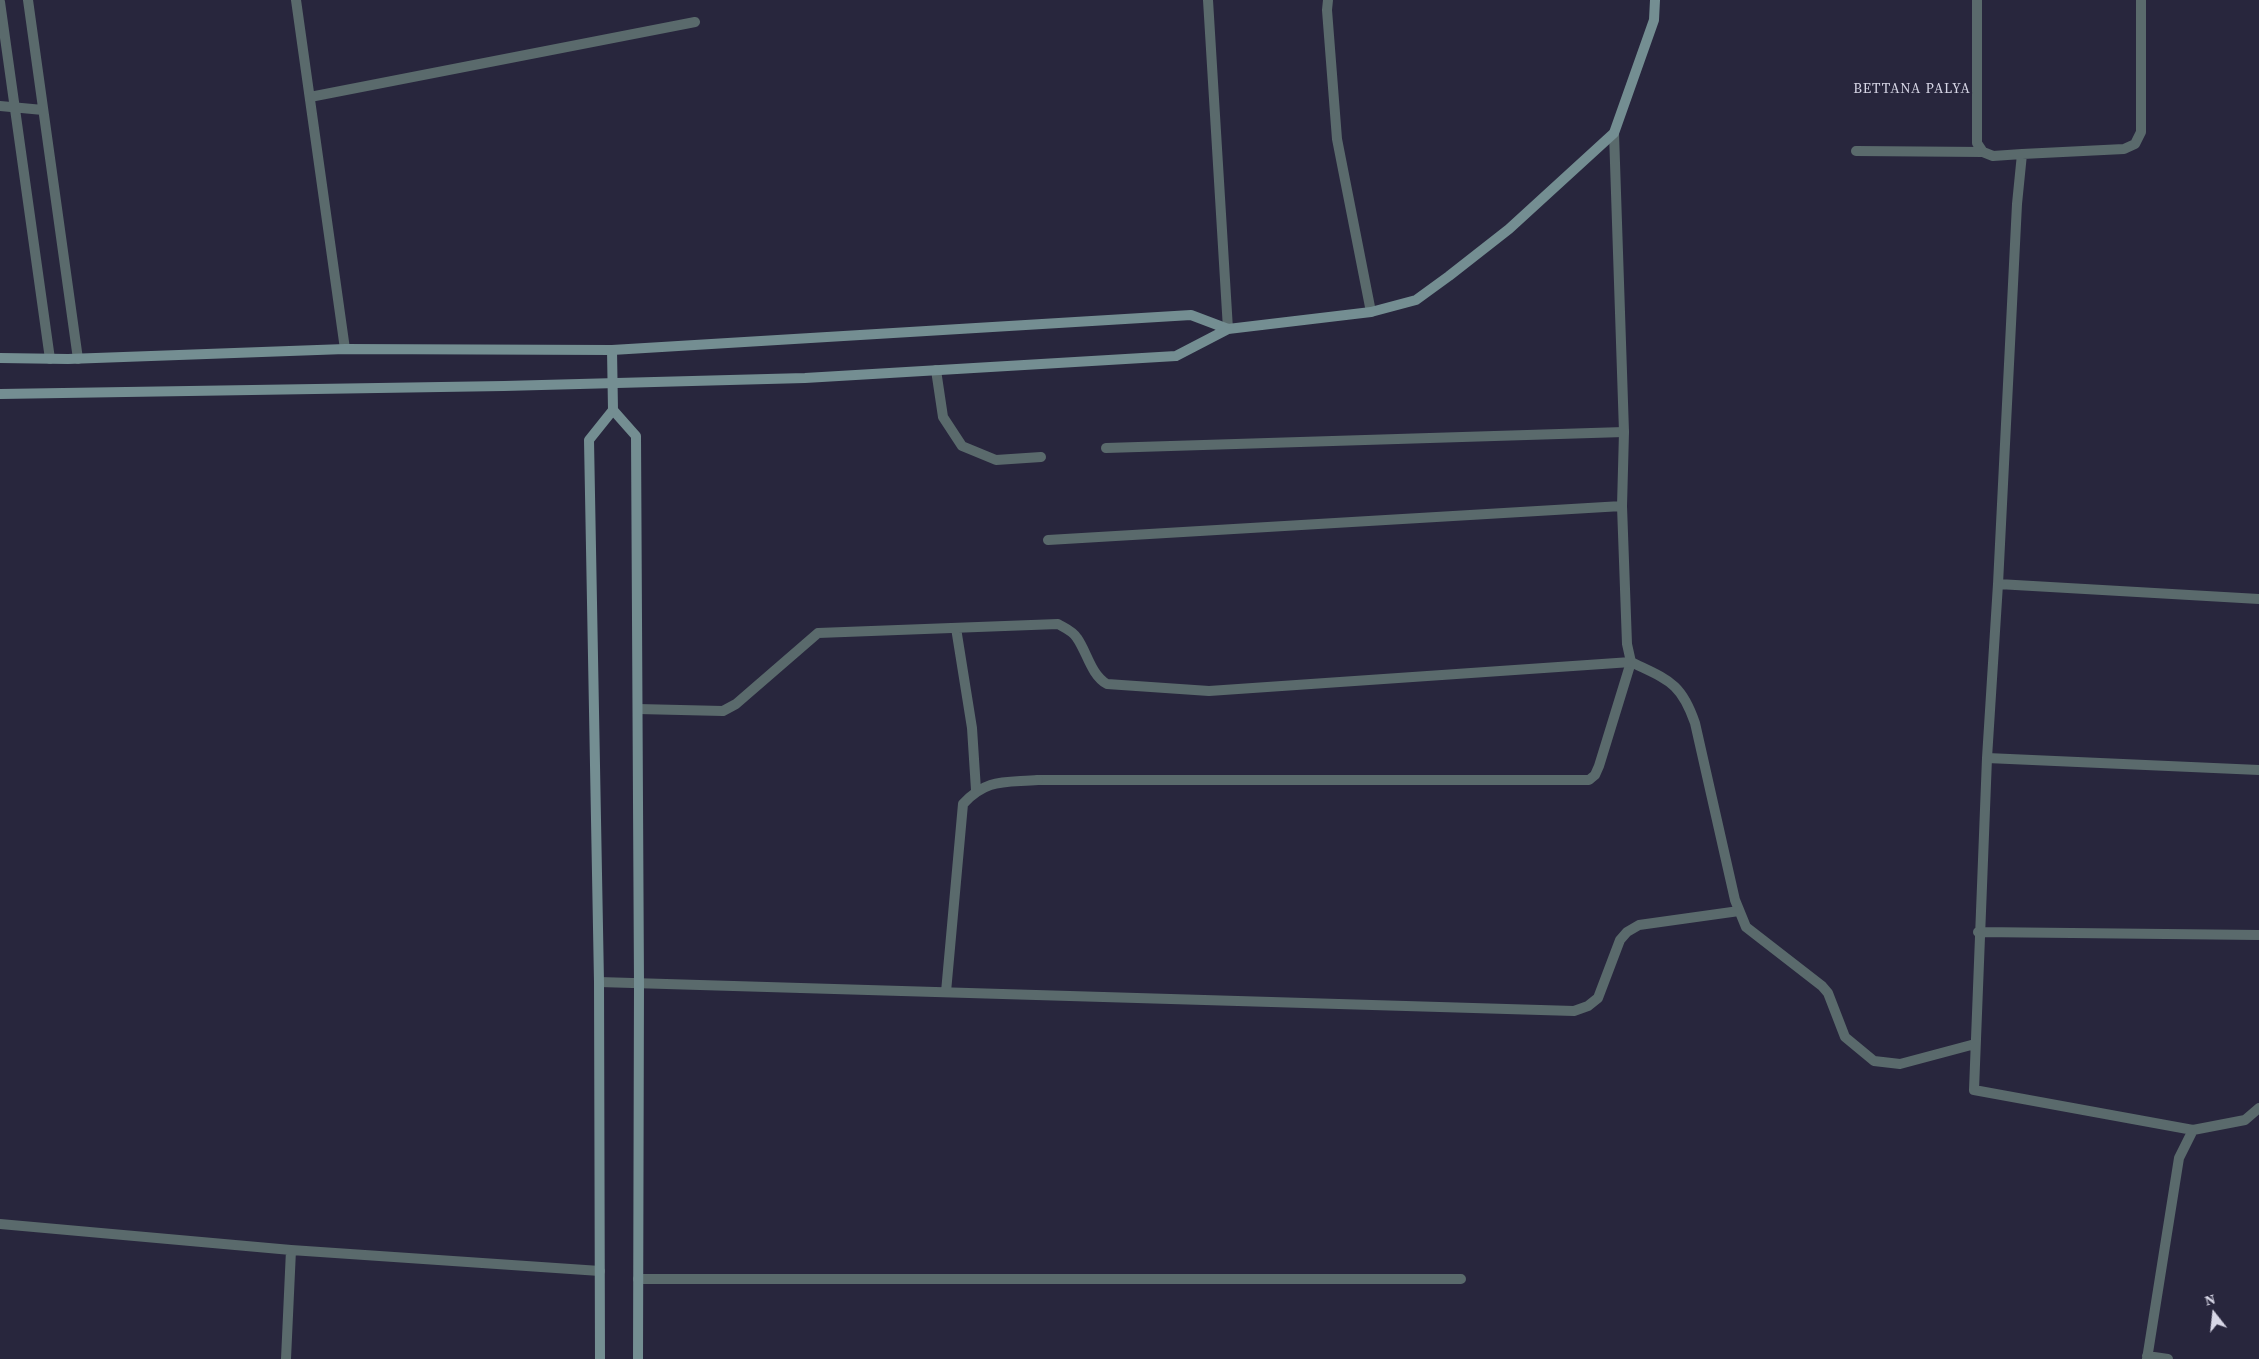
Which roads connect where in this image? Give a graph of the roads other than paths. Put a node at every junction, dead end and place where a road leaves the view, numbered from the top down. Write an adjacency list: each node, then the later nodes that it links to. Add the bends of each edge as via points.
1 (28, 0): 13 (street)
2 (296, 0): 10 (street)
3 (1208, 0): 19 (street)
4 (1328, 0): 18 (street, via 1337,139)
5 (1655, 0): 14 (street, via 1654,20)
6 (1977, 0): 16 (street, via 1977,143)
7 (2141, 0): 17 (street, via 2141,132 2135,144 2124,149)
8 (0, 2): 12 (street)
9 (695, 22): 10 (street)
10 (310, 97): 20 (street)
11 (0, 106): 12 (street)
12 (15, 108): 13 (street); 24 (street)
13 (43, 110): 23 (street)
14 (1614, 133): 18 (street, via 1509,229 1416,300); 29 (street)
15 (1856, 151): 16 (street)
16 (1982, 152): 17 (street, via 1993,156)
17 (2022, 154): 34 (street)
18 (1371, 312): 19 (street)
19 (1228, 329): 21 (street, via 1191,315); 25 (street, via 1176,356)
20 (345, 349): 21 (street); 23 (street)
21 (612, 350): 26 (street)
22 (0, 358): 24 (street)
23 (78, 358): 24 (street)
24 (50, 359)
25 (936, 370): 26 (street, via 805,378); 31 (street, via 943,417 962,446 996,460)
26 (613, 383): 27 (street); 28 (street)
27 (0, 394)
28 (613, 410): 38 (street, via 636,436); 45 (street, via 589,440)
29 (1624, 432): 30 (street); 32 (street)
30 (1106, 448)
31 (1042, 457)
32 (1622, 506): 33 (street); 37 (street, via 1627,644)
33 (1048, 540)
34 (1998, 584): 35 (street); 39 (street)
35 (2259, 599)
36 (956, 628): 37 (street, via 1058,624 1078,639 1098,675 1107,684 1209,690); 38 (street, via 818,633 736,704 723,711); 41 (street, via 972,728)
37 (1632, 662): 41 (street, via 1599,766 1589,780 1038,780 989,784); 42 (street, via 1668,680 1679,689 1689,705)
38 (638, 709): 46 (street)
39 (1987, 758): 40 (street); 43 (street)
40 (2259, 770)
41 (976, 790): 47 (street, via 963,804)
42 (1739, 911): 47 (street, via 1639,925 1627,932 1620,940 1598,998 1574,1011); 48 (street, via 1746,927 1828,993 1845,1037 1874,1061 1900,1064)
43 (1978, 932): 44 (street); 48 (street)
44 (2259, 935)
45 (599, 982): 46 (street); 53 (street)
46 (639, 984): 47 (street); 54 (street)
47 (946, 992)
48 (1975, 1044): 50 (street, via 1974,1090)
49 (2259, 1108): 50 (street, via 2245,1120)
50 (2193, 1130): 56 (street, via 2179,1158)
51 (0, 1224): 52 (street)
52 (291, 1250): 53 (street); 57 (street)
53 (600, 1271): 58 (street)
54 (638, 1279): 55 (street); 59 (street)
55 (1461, 1279)
56 (2147, 1357): 60 (street)
57 (286, 1359)
58 (600, 1359)
59 (638, 1359)
60 (2168, 1359)

